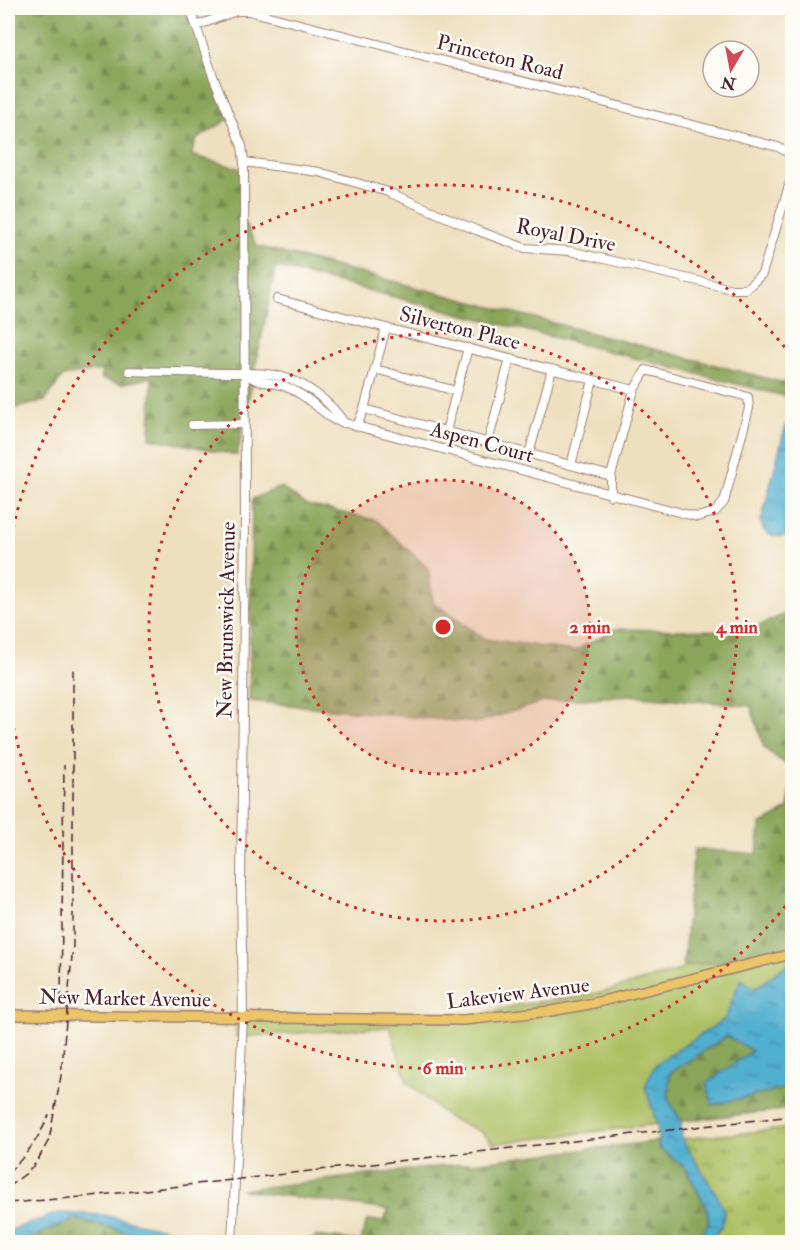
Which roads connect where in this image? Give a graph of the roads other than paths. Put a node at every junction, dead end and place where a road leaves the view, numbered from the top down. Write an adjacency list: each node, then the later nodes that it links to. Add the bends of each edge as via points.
1 (190, 8): 2 (street, New Brunswick Avenue)
2 (196, 26): 3 (street, Princeton Road, via 249,10 778,147); 4 (street, New Brunswick Avenue, via 242,146)
3 (792, 158)
4 (244, 162): 5 (street, Royal Drive, via 319,172 388,192 525,248 570,251 732,289 746,289 762,273); 13 (street, New Brunswick Avenue)
5 (792, 176)
6 (277, 299): 7 (street, Silverton Place)
7 (386, 328): 8 (street, Silverton Place); 10 (street)
8 (468, 348): 9 (street, Silverton Place); 16 (street)
9 (510, 359): 11 (street, Silverton Place); 22 (street)
10 (375, 369): 16 (street); 17 (street)
11 (552, 369): 14 (street, Silverton Place); 23 (street)
12 (129, 371): 13 (street)
13 (245, 373): 18 (street, New Brunswick Avenue); 20 (street, Aspen Court, via 256,381 301,394 334,420)
14 (593, 380): 15 (street, Silverton Place); 24 (street)
15 (634, 390): 25 (street); 26 (street, Aspen Court, via 646,370 748,397 749,408 724,502 715,512 697,517)
16 (456, 391): 21 (street)
17 (364, 409): 20 (street); 21 (street)
18 (243, 424): 19 (street); 29 (street, New Brunswick Avenue)
19 (192, 425)
20 (357, 426): 26 (street, Aspen Court)
21 (446, 431): 22 (street)
22 (488, 442): 23 (street)
23 (529, 454): 24 (street)
24 (571, 465): 25 (street)
25 (611, 476): 26 (street)
26 (611, 496)
27 (792, 954): 29 (main road, Lakeview Avenue, via 592,1004 518,1015 463,1020)
28 (8, 1015): 29 (main road, New Market Avenue)
29 (243, 1018): 30 (street, New Brunswick Avenue)
30 (233, 1239)

